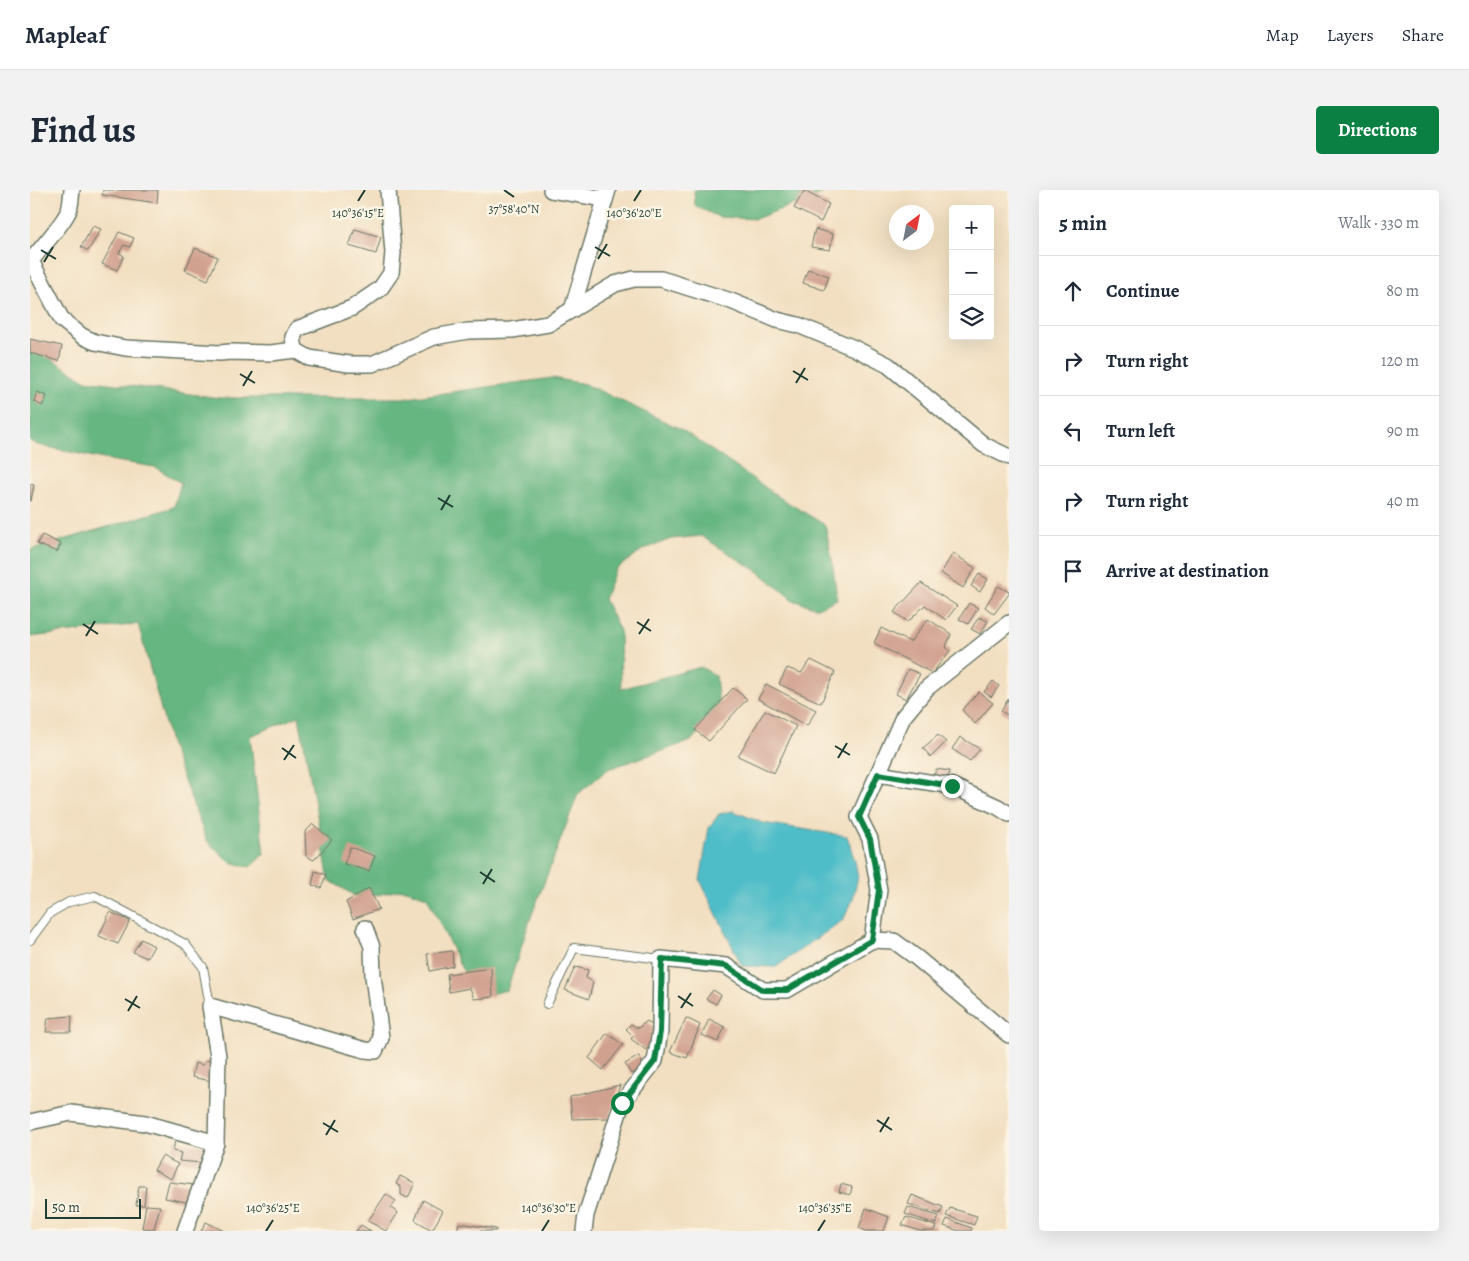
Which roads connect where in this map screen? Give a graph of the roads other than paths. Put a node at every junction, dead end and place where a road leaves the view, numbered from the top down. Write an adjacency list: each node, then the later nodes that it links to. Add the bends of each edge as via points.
1 (72, 190): 6 (street, via 68,210 31,260 62,320 82,336 125,348 220,353)
2 (388, 190): 6 (street, via 393,253 390,273 380,289 352,308 298,329 293,337)
3 (551, 190): 4 (street)
4 (606, 194): 5 (street)
5 (572, 310): 6 (street, via 548,324 434,337 372,364 310,358); 7 (street, via 615,284 634,279 661,279 731,301 798,325 888,365 984,445)
6 (295, 350)
7 (1009, 457)
8 (1009, 623): 9 (street, via 927,688 903,717)
9 (878, 774): 10 (street, via 952,786); 13 (street, via 859,817 870,839 879,890)
10 (1009, 814)
11 (365, 928): 16 (street, via 372,947 381,1038 375,1051)
12 (30, 940): 16 (lane, via 50,913 69,902 95,896 185,944 203,967)
13 (872, 940): 14 (street, via 787,990 763,990 726,966); 17 (street, via 894,941)
14 (662, 959): 15 (lane, via 574,948); 21 (street, via 660,1032 655,1061 622,1103 586,1215)
15 (547, 1004)
16 (210, 1006): 19 (street, via 218,1056)
17 (1009, 1035)
18 (30, 1122): 19 (street, via 71,1113 146,1123)
19 (216, 1143): 20 (street)
20 (184, 1231)
21 (584, 1231)

